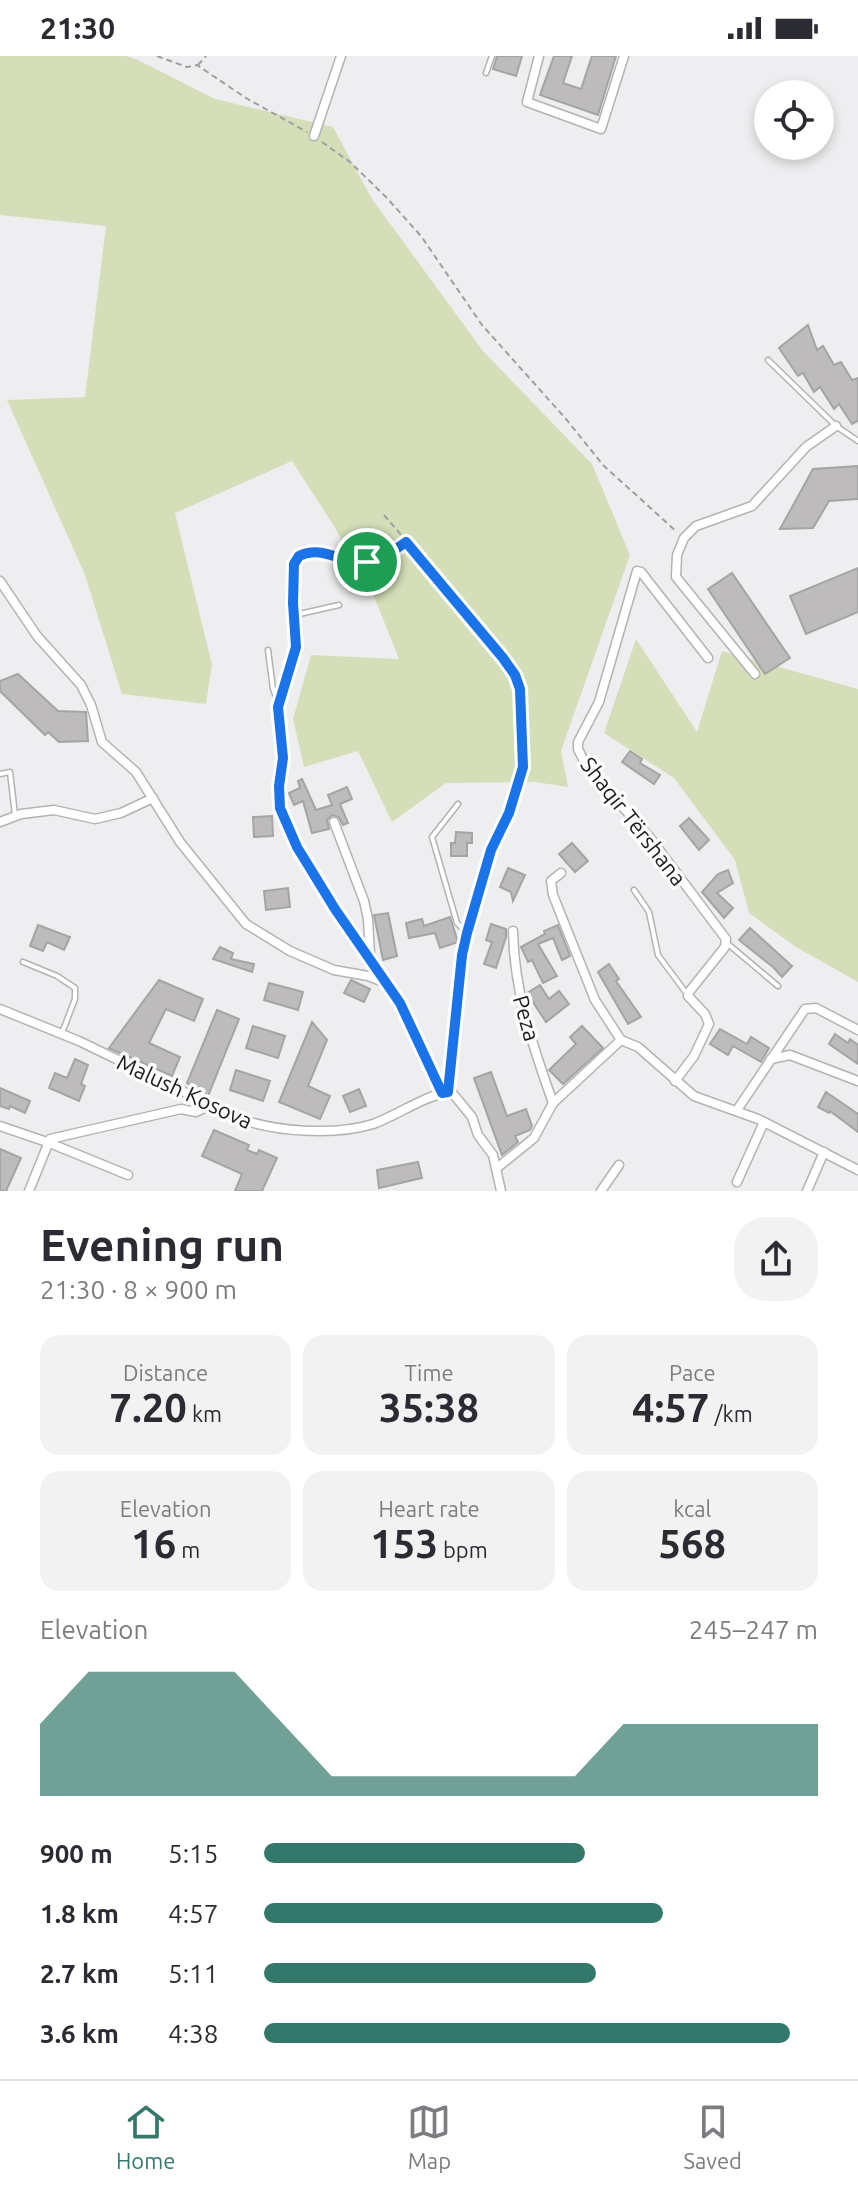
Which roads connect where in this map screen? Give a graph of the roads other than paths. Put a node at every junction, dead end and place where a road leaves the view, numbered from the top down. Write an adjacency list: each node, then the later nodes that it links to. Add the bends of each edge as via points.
1 (341, 56): 6 (street)
2 (492, 56): 5 (lane)
3 (539, 56): 4 (street, via 527,102 601,129)
4 (624, 56)
5 (486, 73)
6 (314, 136)
7 (768, 360): 8 (lane)
8 (836, 426): 9 (lane); 16 (street, via 806,447 752,506 696,526 677,555 676,577)
9 (858, 441)
10 (0, 581): 20 (street, via 37,636 81,685 102,742 136,772)
11 (293, 603): 13 (street)
12 (339, 605): 13 (lane)
13 (295, 615): 17 (street, via 296,647)
14 (268, 650): 17 (lane)
15 (708, 658): 29 (street, Shaqir Tërshana, via 637,571 599,702 578,749)
16 (755, 674)
17 (278, 701): 30 (street, via 280,808 297,847)
18 (523, 767): 28 (street)
19 (0, 774): 22 (lane, via 10,772)
20 (153, 798): 22 (street, via 95,819 61,810); 32 (street, via 180,842 246,924 334,970)
21 (458, 804): 28 (lane, via 432,837 457,923)
22 (15, 815): 23 (street)
23 (0, 822)
24 (334, 822): 30 (street, via 364,901)
25 (561, 873): 38 (street, via 551,881 553,895 595,1000)
26 (634, 890): 34 (lane, via 649,912 658,955)
27 (513, 931): 43 (street, Peza, via 519,995)
28 (467, 933): 42 (street)
29 (727, 943): 33 (lane, Shaqir Tërshana); 34 (street)
30 (370, 956): 32 (street)
31 (23, 962): 37 (lane, via 75,988)
32 (386, 983): 42 (street)
33 (778, 986)
34 (688, 996): 40 (street, via 709,1024)
35 (0, 1009): 37 (street, Malush Kosova)
36 (858, 1030): 39 (street, via 810,1007 801,1012)
37 (62, 1034): 44 (street, Malush Kosova)
38 (621, 1040): 40 (street, via 638,1047); 43 (street)
39 (770, 1059): 41 (street, via 790,1055); 45 (street)
40 (675, 1081): 45 (street, via 694,1096)
41 (858, 1081)
42 (445, 1092): 44 (street, Malush Kosova, via 373,1124 344,1129 263,1126); 51 (street, via 472,1117)
43 (553, 1103): 51 (street, via 534,1138)
44 (211, 1105): 48 (street)
45 (737, 1110): 46 (street)
46 (764, 1122): 49 (street); 54 (street)
47 (0, 1126): 48 (street)
48 (47, 1142): 53 (street); 55 (street)
49 (824, 1152): 52 (street); 58 (street)
50 (619, 1165): 57 (street)
51 (497, 1168): 56 (street)
52 (858, 1170)
53 (128, 1175)
54 (737, 1182)
55 (29, 1191)
56 (501, 1191)
57 (601, 1191)
58 (807, 1191)

